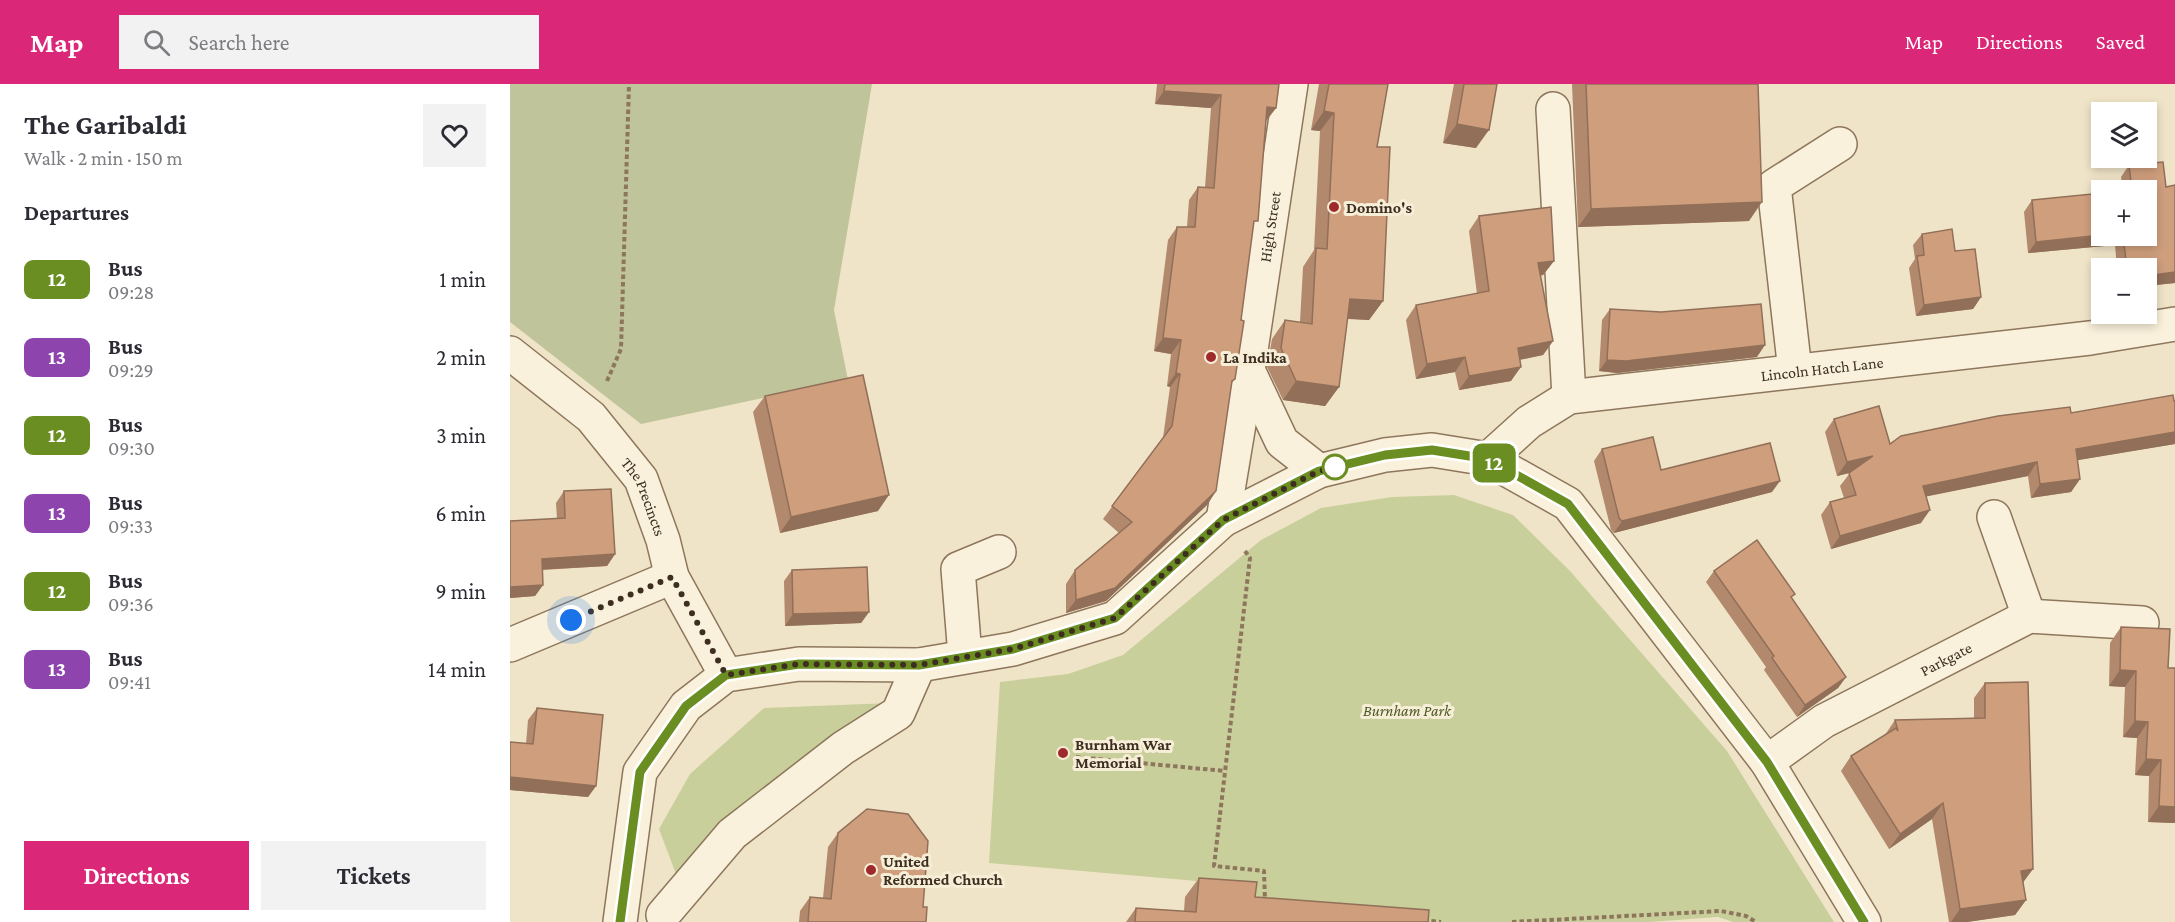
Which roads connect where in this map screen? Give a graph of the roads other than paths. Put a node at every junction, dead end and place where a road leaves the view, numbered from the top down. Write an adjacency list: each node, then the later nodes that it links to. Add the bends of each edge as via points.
1 (1291, 84): 6 (street, High Street)
2 (1553, 109): 8 (street)
3 (1840, 144): 7 (street, via 1774,186)
4 (2175, 324): 7 (street, Lincoln Hatch Lane, via 2090,338)
5 (510, 353): 14 (street, The Precincts, via 591,417 641,479)
6 (1248, 370): 10 (street, via 1281,442); 12 (street, High Street)
7 (1795, 371): 8 (street, Lincoln Hatch Lane)
8 (1569, 397): 9 (street, Lincoln Hatch Lane, via 1529,422)
9 (1488, 459): 10 (street, via 1432,450 1385,455); 21 (street, via 1568,504)
10 (1319, 471): 12 (street)
11 (1994, 517): 15 (street)
12 (1223, 520): 18 (street, via 1115,618 1013,649)
13 (999, 552): 18 (street, via 958,569)
14 (672, 577): 17 (street); 20 (street, The Precincts)
15 (2029, 616): 16 (street); 21 (street, Parkgate, via 1824,722)
16 (2142, 623)
17 (510, 645)
18 (965, 656): 19 (street)
19 (919, 665): 20 (street, via 799,664); 22 (street, via 898,713 843,748 732,834)
20 (726, 675): 23 (street, via 686,706 640,772)
21 (1767, 762): 24 (street)
22 (663, 915)
23 (620, 922)
24 (1864, 922)

